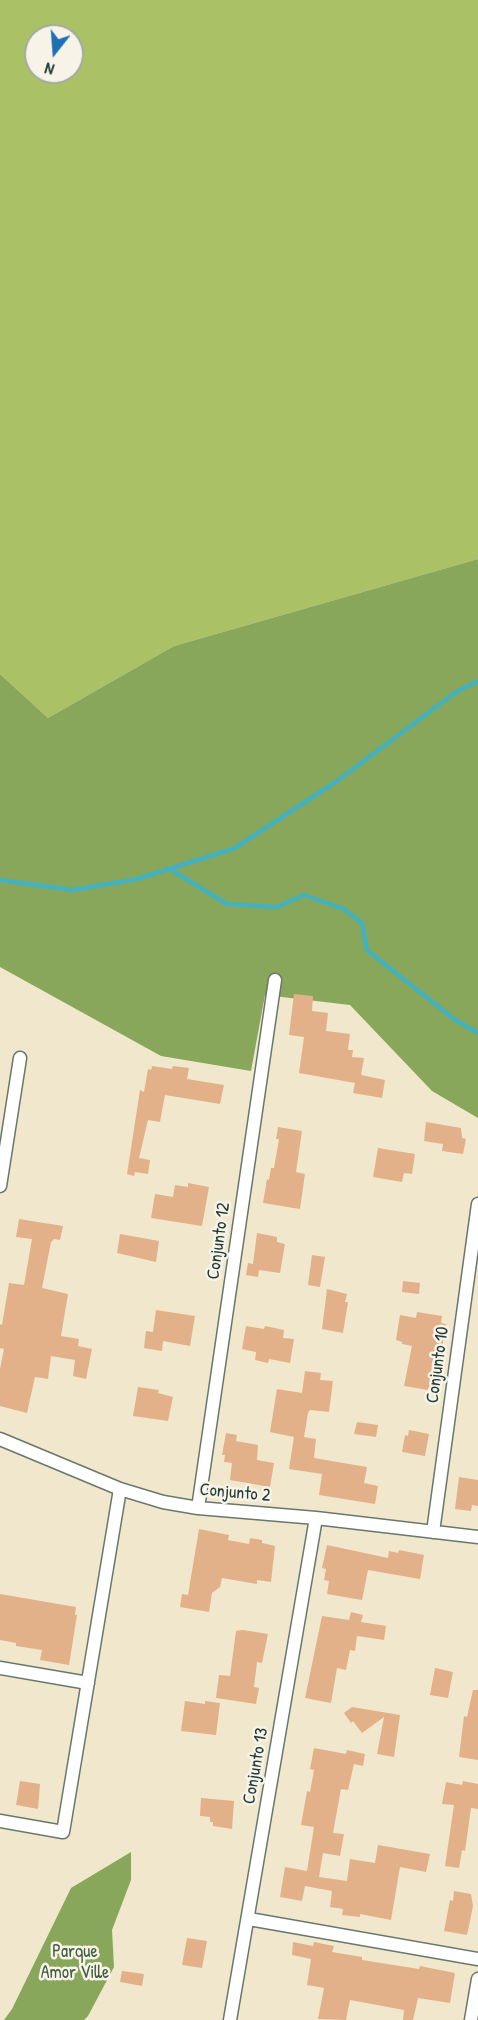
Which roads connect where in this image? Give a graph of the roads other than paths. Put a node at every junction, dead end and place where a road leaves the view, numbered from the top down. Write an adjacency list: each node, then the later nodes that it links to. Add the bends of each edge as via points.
1 (275, 980): 7 (street, Conjunto 12)
2 (20, 1058): 3 (street)
3 (0, 1186)
4 (478, 1204): 9 (street, Conjunto 10)
5 (0, 1439): 6 (street, Conjunto 2)
6 (120, 1489): 7 (street, Conjunto 2); 12 (street)
7 (198, 1508): 8 (street, Conjunto 2)
8 (316, 1518): 9 (street, Conjunto 2); 14 (street, Conjunto 13)
9 (433, 1532): 10 (street, Conjunto 2)
10 (478, 1537)
11 (0, 1668): 12 (street)
12 (88, 1683): 13 (street, via 63,1832)
13 (0, 1821)
14 (249, 1919): 15 (street); 17 (street, Conjunto 13)
15 (478, 1959)
16 (478, 1979): 18 (street)
17 (230, 2020)
18 (471, 2020)

